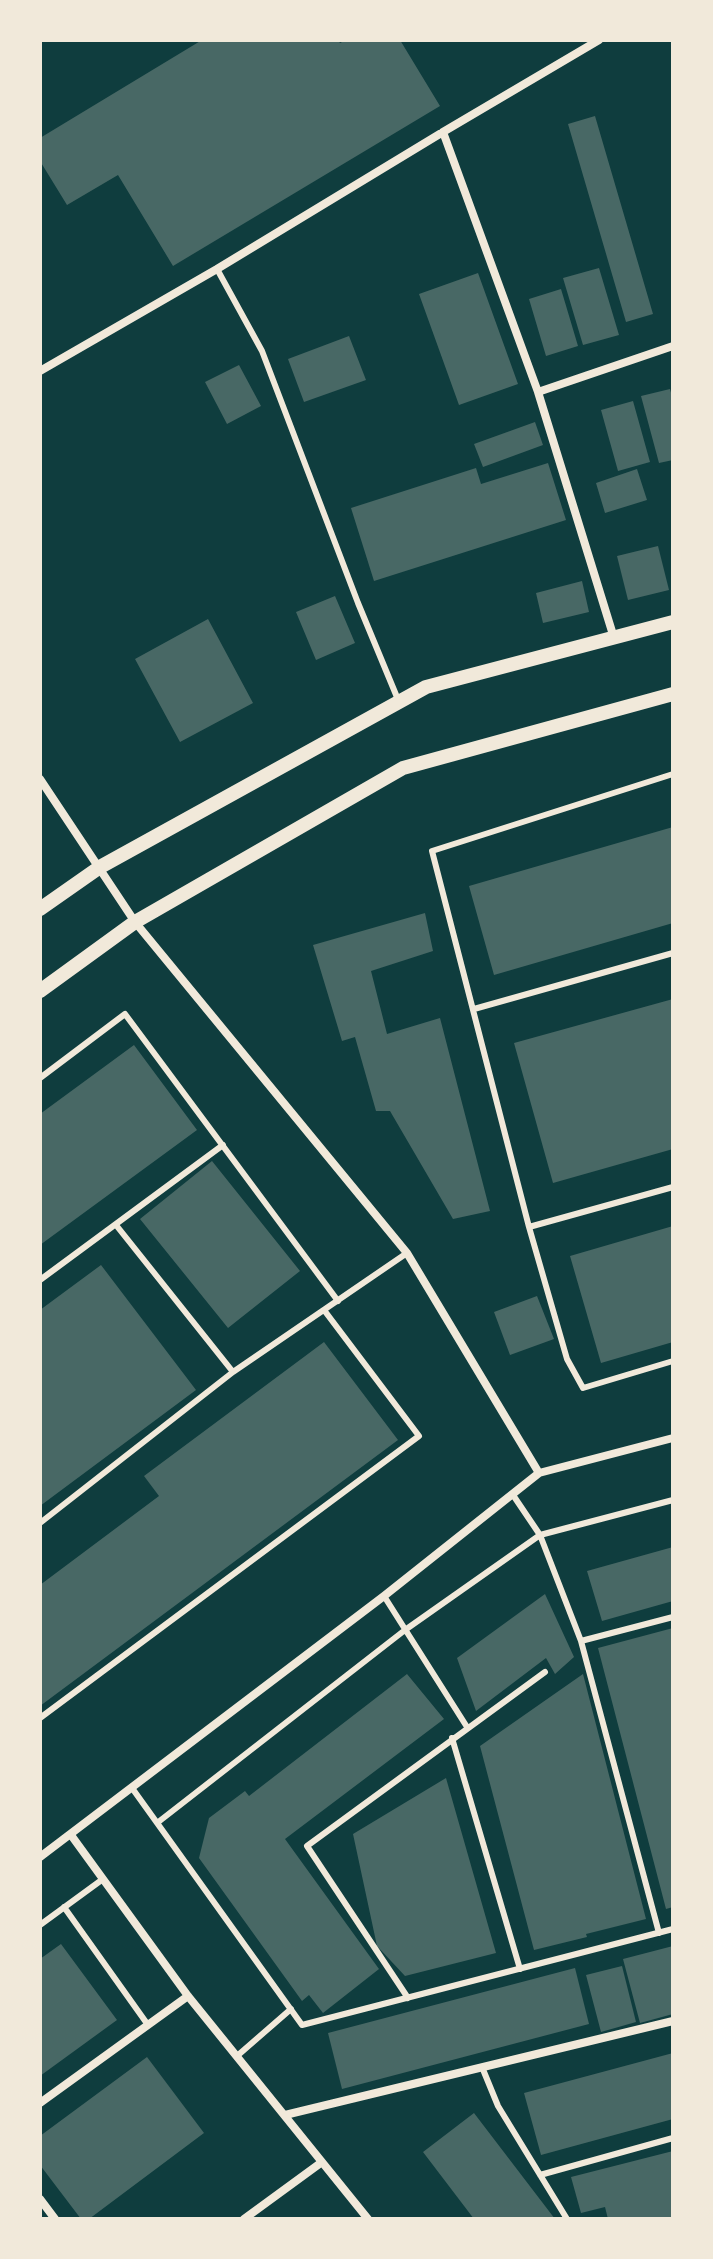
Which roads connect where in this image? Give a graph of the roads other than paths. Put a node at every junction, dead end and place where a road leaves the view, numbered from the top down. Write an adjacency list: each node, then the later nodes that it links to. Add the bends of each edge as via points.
1 (599, 40): 2 (street)
2 (443, 132): 3 (street); 6 (street)
3 (217, 269): 5 (street); 10 (lane, via 262,351)
4 (673, 346): 6 (street)
5 (40, 371)
6 (538, 392): 8 (street)
7 (673, 622): 8 (street)
8 (614, 638): 10 (street, via 426,687)
9 (673, 694): 15 (street, via 403,768)
10 (399, 702): 13 (street)
11 (673, 774): 18 (lane, via 432,851)
12 (40, 779): 13 (street)
13 (100, 867): 14 (street); 15 (street)
14 (40, 909)
15 (135, 922): 17 (street); 24 (street)
16 (673, 953): 18 (lane)
17 (40, 991)
18 (474, 1009): 23 (lane)
19 (40, 1078): 20 (lane, via 125,1014)
20 (223, 1145): 22 (lane); 26 (lane)
21 (673, 1187): 23 (lane)
22 (116, 1225): 25 (lane); 29 (lane)
23 (529, 1227): 28 (lane, via 567,1359 583,1388)
24 (407, 1253): 26 (lane); 31 (street)
25 (40, 1280)
26 (338, 1301): 27 (lane)
27 (324, 1310): 29 (lane); 41 (lane, via 419,1436)
28 (673, 1361)
29 (233, 1372): 34 (lane)
30 (673, 1438): 31 (street)
31 (539, 1473): 32 (street)
32 (513, 1495): 35 (lane); 36 (street)
33 (673, 1500): 35 (lane)
34 (40, 1523)
35 (540, 1535): 38 (lane); 39 (lane)
36 (384, 1596): 38 (lane); 44 (street)
37 (673, 1617): 39 (lane)
38 (405, 1630): 42 (lane); 45 (lane)
39 (581, 1641): 52 (lane)
40 (545, 1672): 42 (lane)
41 (40, 1718)
42 (467, 1727): 43 (lane)
43 (452, 1738): 53 (lane); 55 (lane, via 307,1846)
44 (132, 1788): 45 (lane); 46 (street)
45 (157, 1823): 56 (lane)
46 (71, 1835): 47 (street); 48 (street)
47 (40, 1857)
48 (103, 1879): 49 (lane); 54 (street)
49 (64, 1907): 50 (lane); 58 (lane)
50 (40, 1925)
51 (673, 1929): 52 (lane)
52 (659, 1933): 53 (lane)
53 (520, 1969): 55 (lane)
54 (188, 1996): 58 (street); 59 (street)
55 (408, 1998): 56 (lane, via 302,2025)
56 (291, 2009): 59 (lane)
57 (673, 2021): 60 (street)
58 (148, 2025): 61 (street)
59 (237, 2056): 62 (street)
60 (482, 2067): 62 (street); 65 (lane, via 498,2106)
61 (40, 2103)
62 (285, 2115): 64 (street)
63 (673, 2138): 65 (lane)
64 (322, 2162): 68 (street); 69 (street)
65 (540, 2175): 70 (lane)
66 (40, 2199): 67 (street)
67 (55, 2219)
68 (244, 2219)
69 (368, 2219)
70 (567, 2219)

